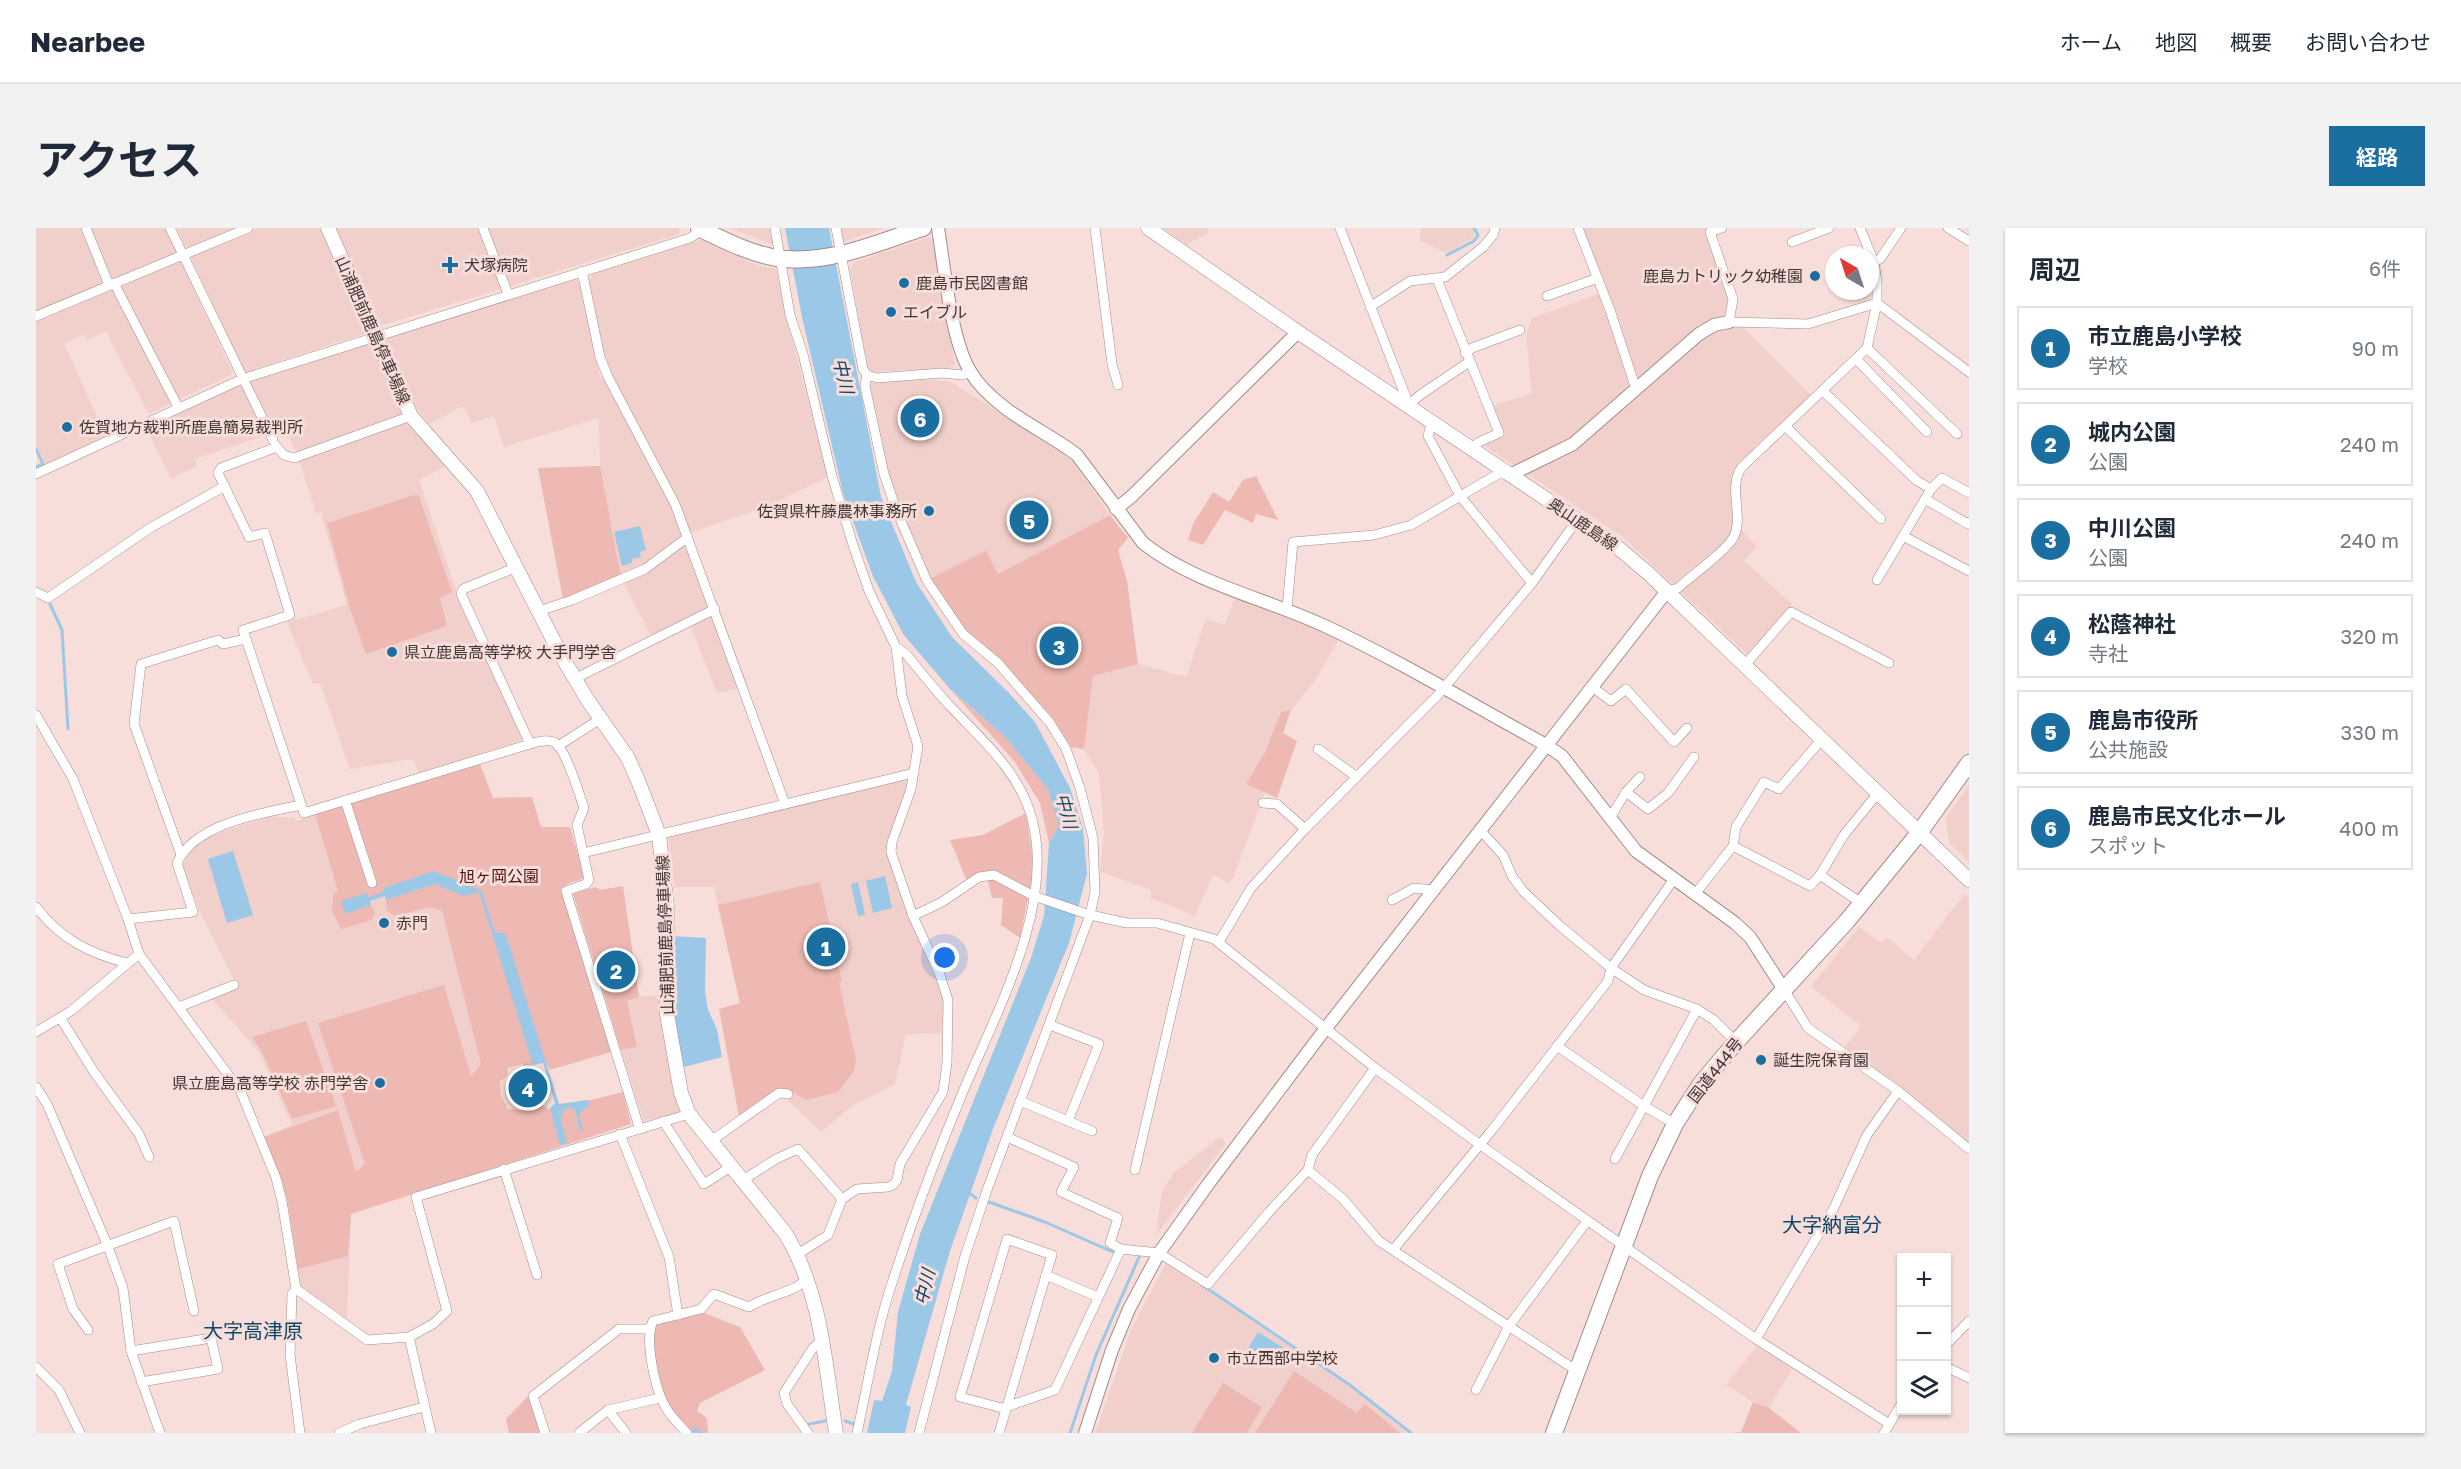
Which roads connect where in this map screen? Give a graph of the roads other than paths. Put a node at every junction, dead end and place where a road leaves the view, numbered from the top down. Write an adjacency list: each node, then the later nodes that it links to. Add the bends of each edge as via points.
1 (86, 228): 31 (street)
2 (170, 228): 24 (street)
3 (248, 228): 24 (street)
4 (328, 228): 40 (main road, 山浦肥前鹿島停車場線)
5 (483, 228): 32 (street)
6 (775, 228): 26 (street)
7 (836, 228): 25 (street)
8 (923, 228): 25 (highway)
9 (939, 228): 44 (street, via 960,352)
10 (1095, 228): 48 (street)
11 (1148, 228): 39 (main road, 奥山鹿島線)
12 (1340, 228): 35 (street)
13 (1495, 228): 30 (street, via 1483,247)
14 (1578, 228): 29 (street)
15 (1722, 228): 37 (street, via 1710,232 1733,299)
16 (1829, 228): 22 (street)
17 (1860, 228): 23 (street)
18 (1901, 228): 27 (street)
19 (1948, 228): 21 (street)
20 (701, 229): 26 (highway); 28 (street, via 690,238)
21 (1969, 241)
22 (1792, 242)
23 (1867, 246)
24 (183, 254): 31 (street); 47 (street)
25 (840, 255): 26 (highway); 46 (street)
26 (782, 259): 83 (street, via 790,315 841,506 869,591)
27 (1879, 260)
28 (582, 271): 32 (street); 72 (street, via 600,357)
29 (1598, 278): 33 (street); 49 (street)
30 (1437, 279): 35 (street, via 1410,281); 42 (street)
31 (111, 284): 36 (street); 52 (street)
32 (508, 294): 40 (street)
33 (1547, 296)
34 (1877, 303): 37 (street, via 1808,324); 41 (street); 45 (street)
35 (1371, 307): 51 (street)
36 (36, 316)
37 (1729, 321): 49 (street, via 1706,328)
38 (1520, 330): 42 (street, via 1472,348)
39 (1298, 332): 51 (main road, 奥山鹿島線); 67 (street)
40 (375, 338): 47 (street); 53 (main road, 山浦肥前鹿島停車場線)
41 (1867, 348): 43 (street); 57 (street)
42 (1467, 357): 51 (street); 59 (street, via 1499,433)
43 (1856, 359): 50 (street); 56 (street)
44 (970, 371): 46 (street, via 963,375); 67 (street, via 1006,409 1077,455)
45 (1969, 372)
46 (867, 375): 126 (street, via 865,386 884,474 927,581 963,634 998,663 1050,723 1066,749 1093,838 1095,892)
47 (242, 379): 52 (street); 58 (street)
48 (1118, 385)
49 (1636, 389): 61 (street, via 1573,444)
50 (1823, 391): 55 (street); 63 (street, via 1916,480)
51 (1409, 405): 54 (main road, 奥山鹿島線)
52 (178, 407): 60 (street)
53 (411, 416): 58 (street, via 294,458 284,456); 73 (main road, 山浦肥前鹿島停車場線, via 477,491)
54 (1432, 421): 59 (main road, 奥山鹿島線); 65 (street, via 1428,436)
55 (1786, 427): 68 (street); 77 (street, via 1738,473 1737,527 1732,540 1678,588)
56 (1927, 432)
57 (1957, 434)
58 (273, 441): 62 (street, via 221,468 218,473)
59 (1472, 448): 61 (main road, 奥山鹿島線)
60 (36, 474)
61 (1510, 475): 65 (street, via 1498,474); 69 (main road, 奥山鹿島線)
62 (225, 486): 78 (street, via 150,528 48,598); 82 (street, via 249,537 265,533 290,615 243,630)
63 (1931, 489): 64 (street, via 1942,478); 66 (street)
64 (1969, 493)
65 (1460, 496): 76 (street); 80 (street, via 1411,525 1374,535 1293,542)
66 (1925, 499): 70 (street); 71 (street)
67 (1116, 509): 80 (street, via 1156,554 1210,580)
68 (1881, 519)
69 (1577, 520): 76 (street); 77 (main road, 奥山鹿島線, via 1616,546)
70 (1969, 522)
71 (1904, 536): 74 (street); 75 (street)
72 (688, 537): 79 (street); 81 (street, via 645,568)
73 (517, 567): 81 (main road, 山浦肥前鹿島停車場線); 93 (street, via 463,589 461,594)
74 (1969, 571)
75 (1877, 580)
76 (1532, 582): 88 (street)
77 (1667, 591): 85 (main road, 奥山鹿島線); 87 (street)
78 (36, 592)
79 (715, 609): 86 (street); 106 (street)
80 (1287, 609): 88 (street)
81 (538, 611): 86 (main road, 山浦肥前鹿島停車場線)
82 (246, 639): 107 (street); 115 (street, via 223,644 218,640 141,664 134,724)
83 (896, 647): 99 (street, via 902,696 918,746); 122 (street, via 1000,760 1021,789 1037,844 1039,869)
84 (1889, 663): 85 (street, via 1791,612)
85 (1745, 664): 92 (main road, 奥山鹿島線)
86 (574, 679): 90 (main road, 山浦肥前鹿島停車場線)
87 (1591, 686): 91 (street, via 1611,702 1626,689 1674,742); 94 (street)
88 (1442, 688): 94 (street); 100 (street)
89 (36, 715): 128 (street, via 73,779)
90 (600, 719): 95 (street); 112 (main road, 山浦肥前鹿島停車場線, via 628,758)
91 (1687, 728)
92 (1822, 739): 103 (main road, 奥山鹿島線); 113 (street, via 1779,789 1764,782 1736,827)
93 (530, 744): 95 (street, via 546,741); 104 (street)
94 (1546, 745): 108 (street, via 1562,756); 110 (street)
95 (558, 746): 114 (street, via 584,808 577,825)
96 (1318, 749): 100 (street)
97 (1694, 757): 102 (street, via 1668,793 1648,808)
98 (1969, 763): 111 (highway, 国道444号)
99 (914, 773): 106 (street); 127 (street, via 891,852)
100 (1357, 777): 109 (street)
101 (1640, 777): 102 (street)
102 (1626, 792): 108 (street)
103 (1878, 793): 111 (main road, 奥山鹿島線); 116 (street, via 1844,834)
104 (345, 800): 107 (street, via 304,813); 119 (street)
105 (1263, 803): 109 (street, via 1277,804)
106 (785, 804): 112 (street)
107 (301, 805): 115 (street, via 205,832)
108 (1610, 818): 117 (street, via 1636,850)
109 (1305, 830): 130 (street, via 1251,888)
110 (1480, 830): 120 (street); 133 (street, via 1503,855 1512,876 1539,908)
111 (1919, 833): 118 (main road, 奥山鹿島線); 124 (highway, 国道444号)
112 (659, 835): 114 (street); 150 (main road, 山浦肥前鹿島停車場線, via 667,908 667,1014 681,1093)
113 (1733, 846): 116 (street, via 1810,886); 121 (street)
114 (583, 853): 154 (street, via 589,880 566,891)
115 (181, 855): 128 (street, via 177,862 193,912)
116 (1820, 874): 124 (street)
117 (1674, 879): 121 (street); 133 (street)
118 (1969, 880)
119 (372, 883)
120 (1433, 890): 123 (street, via 1414,888); 140 (street)
121 (1695, 894): 135 (street, via 1749,937)
122 (1034, 897): 126 (street); 127 (street, via 987,875); 216 (street, via 1017,961 945,1137 892,1283)
123 (1392, 900)
124 (1861, 903): 135 (highway, 国道444号)
125 (36, 907): 132 (street, via 68,939 96,955)
126 (1090, 915): 129 (street, via 1128,924 1157,923); 139 (street)
127 (913, 916): 168 (street, via 948,1000 943,1092 900,1164 893,1185 857,1189)
128 (128, 919): 131 (street)
129 (1190, 933): 130 (street); 165 (street)
130 (1219, 942): 140 (street)
131 (139, 954): 132 (street); 136 (street)
132 (127, 963): 138 (street)
133 (1611, 968): 137 (street, via 1644,990); 143 (street, via 1608,981)
134 (234, 985): 136 (street)
135 (1783, 988): 142 (highway, 国道444号); 146 (street, via 1808,1028)
136 (179, 1008): 179 (street, via 241,1092 276,1178)
137 (1697, 1009): 142 (street); 149 (street)
138 (61, 1018): 141 (street); 161 (street, via 139,1134)
139 (1050, 1024): 148 (street); 152 (street, via 1099,1044)
140 (1326, 1028): 144 (street); 174 (street)
141 (36, 1032)
142 (1736, 1042): 153 (highway, 国道444号, via 1700,1085)
143 (1557, 1046): 149 (street); 159 (street)
144 (1375, 1068): 159 (street); 166 (street, via 1312,1155)
145 (36, 1087): 170 (street, via 47,1104)
146 (1898, 1091): 160 (street); 188 (street, via 1867,1135 1833,1210)
147 (788, 1094): 158 (street, via 779,1093)
148 (1020, 1101): 152 (street); 157 (street)
149 (1644, 1106): 153 (street); 162 (street)
150 (689, 1114): 151 (street); 158 (main road, 山浦肥前鹿島停車場線)
151 (663, 1121): 154 (street); 163 (street, via 704,1184)
152 (1068, 1121): 155 (street)
153 (1675, 1124): 171 (highway, 国道444号)
154 (639, 1128): 156 (street)
155 (1092, 1131)
156 (620, 1134): 164 (street); 182 (street, via 669,1257)
157 (1007, 1137): 172 (street, via 1074,1167 1061,1192 1118,1218 1110,1243); 217 (street, via 965,1256)
158 (711, 1141): 163 (main road, 山浦肥前鹿島停車場線)
159 (1479, 1144): 169 (street); 173 (street)
160 (1969, 1149)
161 (149, 1157)
162 (1615, 1159)
163 (732, 1166): 167 (main road, 山浦肥前鹿島停車場線)
164 (504, 1169): 176 (street); 187 (street, via 416,1197 447,1311)
165 (1135, 1170)
166 (1308, 1170): 173 (street, via 1343,1199 1379,1241); 174 (street, via 1208,1284)
167 (743, 1180): 168 (street, via 798,1149); 175 (main road, 山浦肥前鹿島停車場線)
168 (842, 1199): 175 (street, via 828,1235)
169 (1587, 1221): 171 (street); 184 (street)
170 (107, 1244): 181 (street, via 174,1221); 186 (street, via 58,1264 73,1309); 191 (street, via 127,1308)
171 (1623, 1246): 188 (street); 194 (highway, 国道444号)
172 (1120, 1249): 174 (street); 180 (street)
173 (1393, 1250): 184 (street)
174 (1160, 1252): 219 (street, via 1112,1350)
175 (798, 1254): 178 (main road, 山浦肥前鹿島停車場線)
176 (537, 1275)
177 (1046, 1275): 180 (street); 199 (street); 199 (street, via 1052,1255 1007,1239 960,1397 1002,1408)
178 (807, 1279): 182 (street, via 800,1286 749,1307 714,1294 701,1310); 189 (main road, 山浦肥前鹿島停車場線)
179 (296, 1289): 187 (street, via 367,1340); 207 (street, via 292,1294 290,1354)
180 (1098, 1297): 199 (street, via 1055,1390)
181 (194, 1311)
182 (678, 1315): 185 (street, via 653,1321)
183 (1969, 1321): 190 (street)
184 (1509, 1326): 194 (street); 197 (street)
185 (649, 1329): 198 (street); 210 (street, via 619,1329 533,1396)
186 (88, 1330)
187 (409, 1337): 200 (street)
188 (1756, 1339): 203 (street)
189 (822, 1340): 204 (street, via 784,1393); 215 (main road, 山浦肥前鹿島停車場線)
190 (1951, 1341)
191 (131, 1351): 196 (street); 196 (street, via 211,1338 218,1369)
192 (36, 1367): 205 (street, via 59,1390)
193 (1951, 1368): 195 (street)
194 (1578, 1371): 220 (highway, 国道444号)
195 (1969, 1378)
196 (141, 1382): 206 (street)
197 (1476, 1390)
198 (660, 1398): 201 (street); 213 (street)
199 (1009, 1406): 218 (street)
200 (424, 1407): 208 (street); 209 (street)
201 (608, 1410): 211 (street); 212 (street)
202 (1897, 1410): 203 (street)
203 (1888, 1422): 221 (street)
204 (799, 1428): 214 (street)
205 (80, 1433)
206 (160, 1433)
207 (300, 1433)
208 (339, 1433)
209 (431, 1433)
210 (546, 1433)
211 (579, 1433)
212 (626, 1433)
213 (687, 1433)
214 (808, 1433)
215 (836, 1433)
216 (857, 1433)
217 (919, 1433)
218 (999, 1433)
219 (1085, 1433)
220 (1554, 1433)
221 (1884, 1433)

